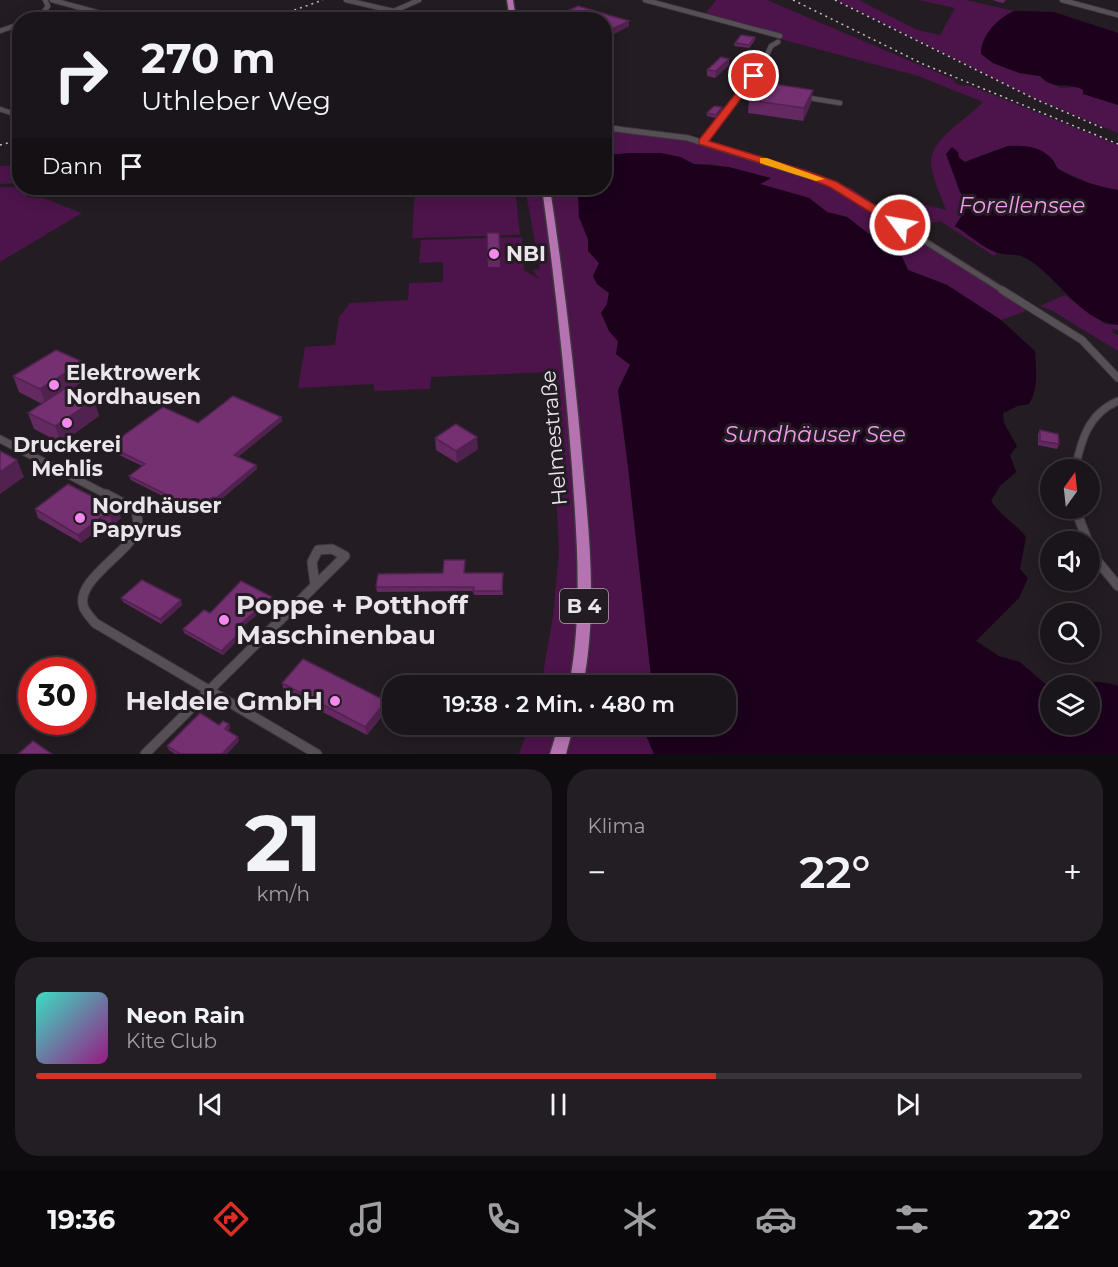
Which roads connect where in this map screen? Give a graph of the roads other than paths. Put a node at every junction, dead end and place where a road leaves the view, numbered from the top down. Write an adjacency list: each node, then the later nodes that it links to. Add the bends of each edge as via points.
1 (345, 0): 7 (street)
2 (419, 0): 7 (street)
3 (645, 0): 11 (street, via 779,39)
4 (1062, 0): 10 (street)
5 (55, 1): 6 (street); 8 (street)
6 (46, 2)
7 (394, 10): 9 (street)
8 (96, 12)
9 (402, 12)
10 (1118, 15)
11 (744, 88): 12 (street); 16 (street)
12 (755, 90)
13 (798, 96): 14 (street)
14 (840, 103)
15 (612, 128): 16 (street)
16 (703, 142): 18 (street, via 834,184 1082,340)
17 (547, 195): 25 (main road, Helmestraße / B 4, via 566,337 583,538 584,624)
18 (1118, 378)
19 (1118, 401): 21 (street, via 1102,407 1092,419 1079,444)
20 (0, 439): 26 (street, via 136,510 139,524 132,541 86,588 82,597 85,614)
21 (1077, 459)
22 (1100, 564): 24 (street)
23 (315, 585): 23 (street, via 345,556 327,548 317,552 313,558); 26 (street)
24 (1118, 586)
25 (577, 675)
26 (208, 691): 28 (street); 29 (street)
27 (564, 735): 30 (main road)
28 (145, 754)
29 (317, 754)
30 (558, 754)

